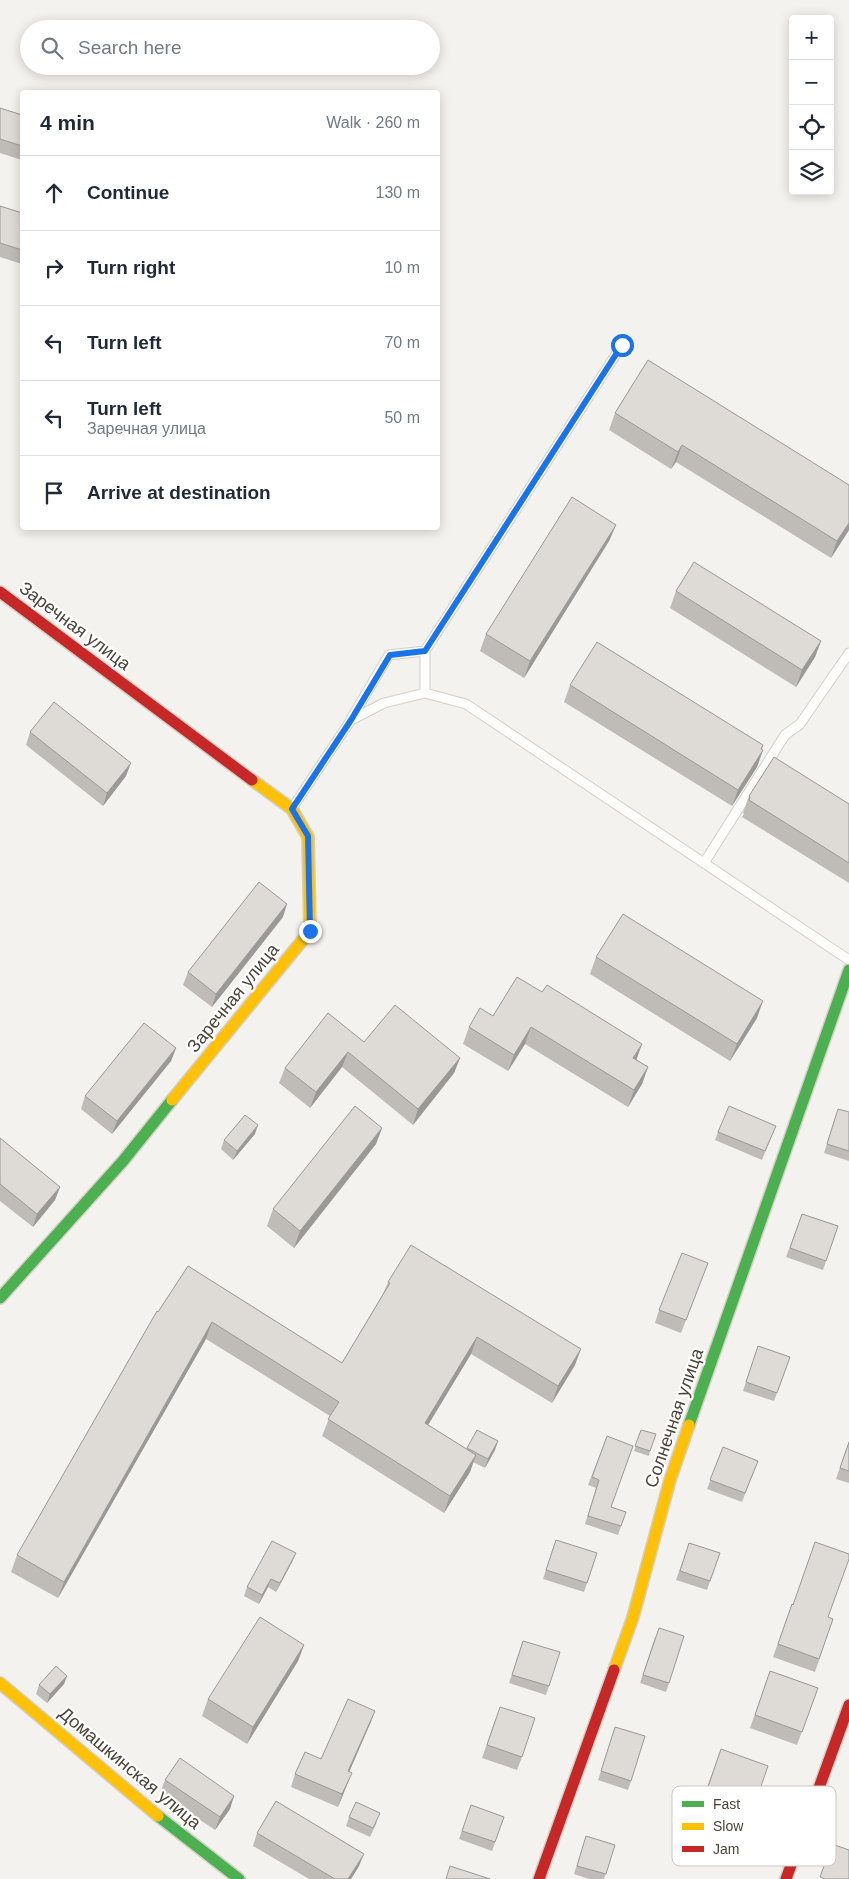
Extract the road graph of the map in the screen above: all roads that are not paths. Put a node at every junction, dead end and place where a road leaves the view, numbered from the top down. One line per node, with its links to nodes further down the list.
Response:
1 (622, 345): 3 (lane)
2 (0, 592): 7 (street, Заречная улица)
3 (425, 651): 5 (lane); 6 (lane)
4 (849, 653): 8 (lane)
5 (425, 693): 6 (lane); 8 (lane)
6 (351, 720): 7 (lane)
7 (292, 809): 11 (street, Заречная улица)
8 (704, 863): 9 (lane)
9 (849, 960)
10 (849, 970): 17 (street, Солнечная улица)
11 (0, 1298)
12 (0, 1683): 16 (street, Домашкинская улица)
13 (849, 1705): 14 (street)
14 (820, 1786)
15 (791, 1866): 18 (street)
16 (239, 1879)
17 (539, 1879)
18 (786, 1879)

